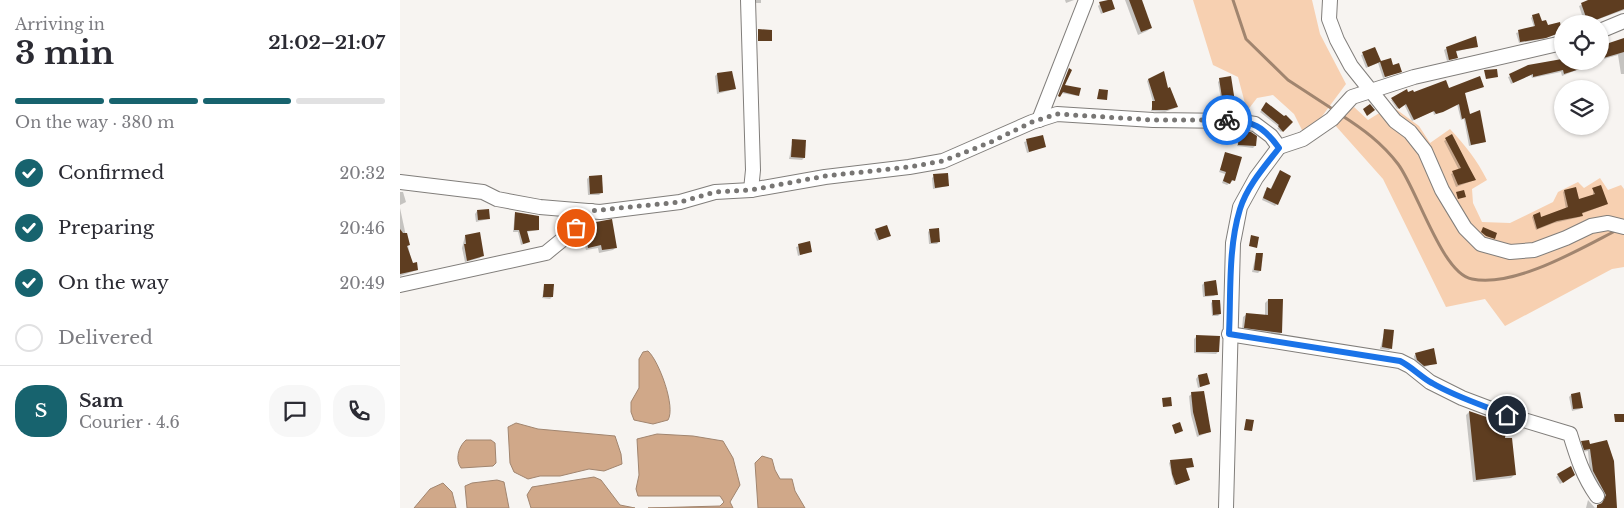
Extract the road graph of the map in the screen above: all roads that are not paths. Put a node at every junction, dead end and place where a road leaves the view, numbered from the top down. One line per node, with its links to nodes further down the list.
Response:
1 (748, 0): 11 (street)
2 (1086, 0): 8 (street)
3 (1330, 0): 7 (street)
4 (1624, 21): 5 (street)
5 (1609, 27)
6 (1554, 46): 7 (street)
7 (1370, 91): 9 (street); 13 (street)
8 (1039, 120): 9 (street); 11 (street)
9 (1279, 148): 15 (street)
10 (400, 182): 12 (street)
11 (751, 190): 12 (street)
12 (590, 211): 14 (street)
13 (1624, 227)
14 (400, 285)
15 (1229, 334): 16 (street); 17 (street)
16 (1597, 496)
17 (1226, 508)

